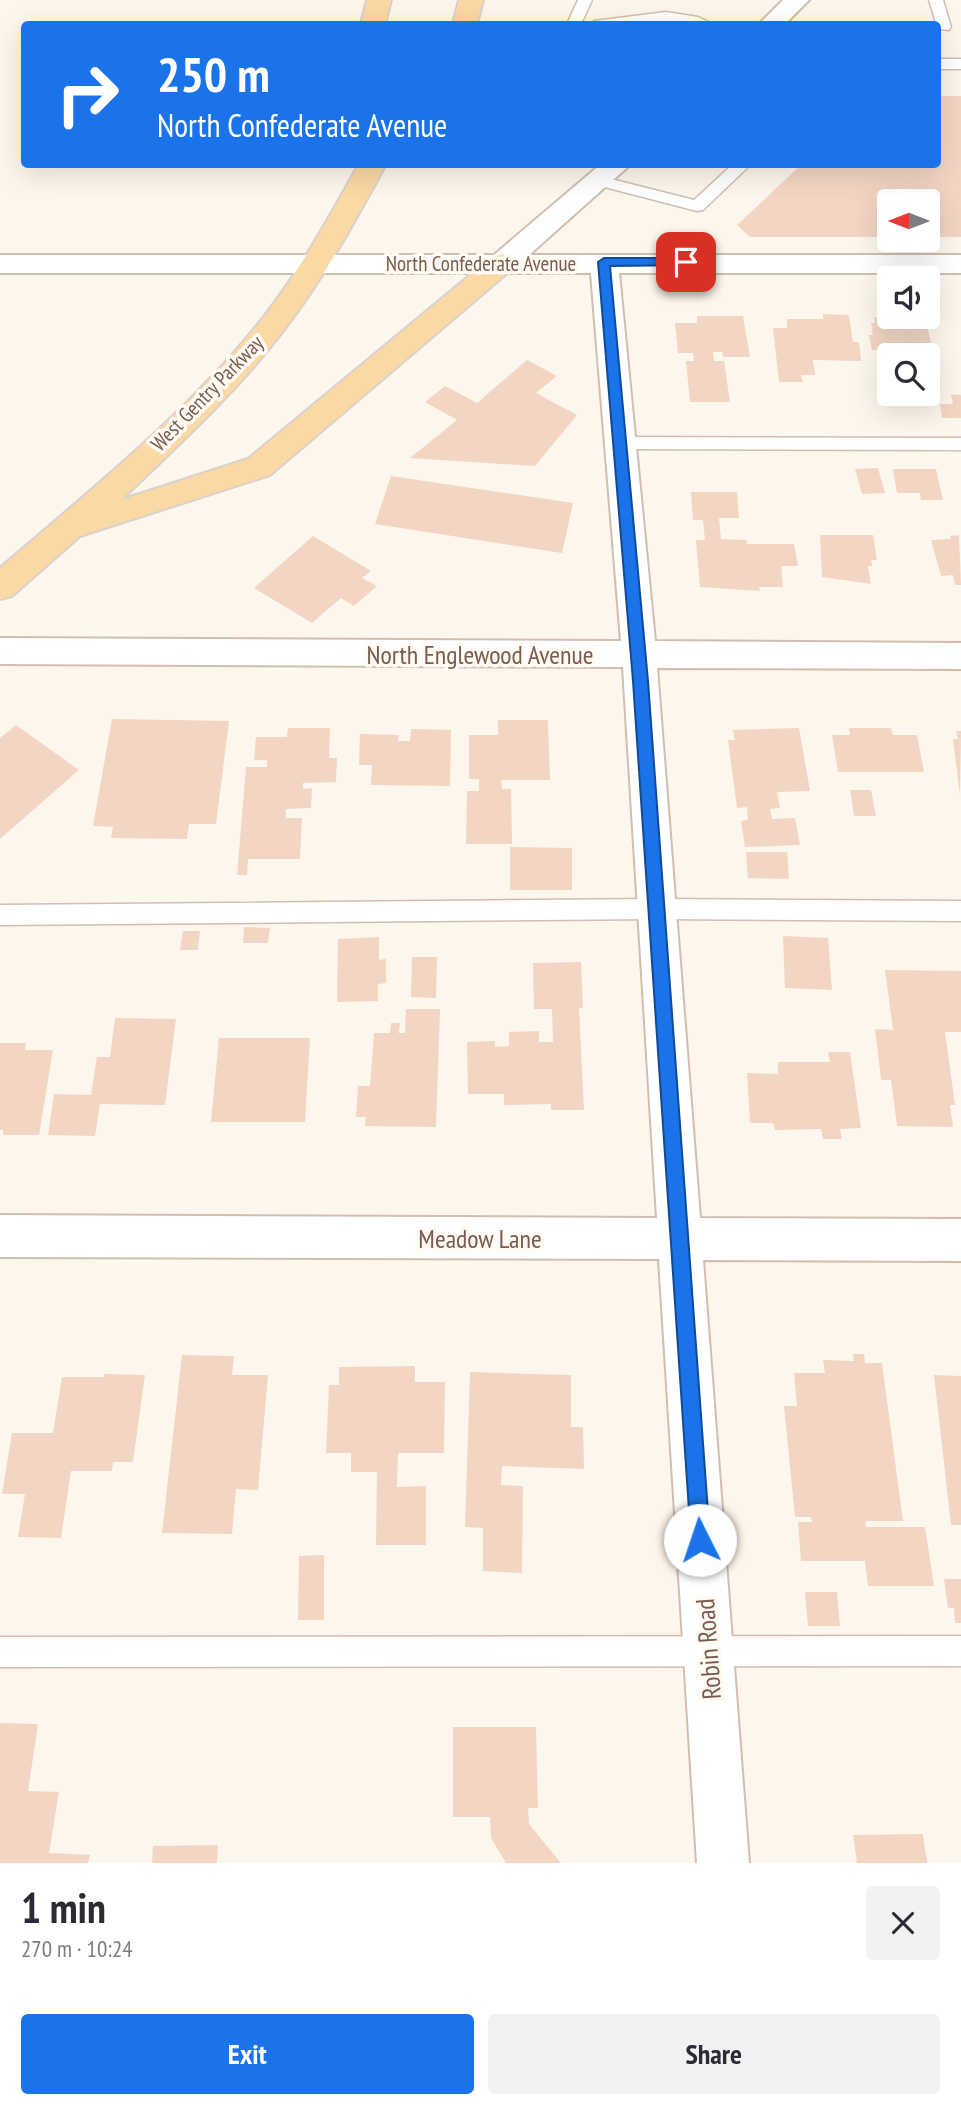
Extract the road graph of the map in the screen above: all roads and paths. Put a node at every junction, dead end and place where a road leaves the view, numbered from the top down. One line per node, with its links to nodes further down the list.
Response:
1 (379, 0): 8 (main road)
2 (471, 0): 9 (main road)
3 (585, 0): 10 (lane)
4 (682, 0): 7 (lane)
5 (797, 0): 13 (street)
6 (936, 0): 14 (lane)
7 (686, 16): 11 (lane); 12 (lane)
8 (374, 21)
9 (466, 21)
10 (575, 21)
11 (614, 21)
12 (698, 21)
13 (774, 21)
14 (940, 21)
15 (941, 27): 16 (lane)
16 (961, 27)
17 (941, 64): 18 (lane)
18 (961, 64)
19 (371, 168): 25 (main road, West Gentry Parkway)
20 (739, 168): 21 (lane)
21 (609, 173): 23 (street)
22 (604, 262): 23 (street, North Confederate Avenue); 26 (street, North Confederate Avenue); 27 (street, Robin Road)
23 (502, 263): 25 (street, North Confederate Avenue); 29 (main road)
24 (0, 264): 25 (street, North Confederate Avenue)
25 (317, 264): 29 (main road, West Gentry Parkway)
26 (961, 264)
27 (620, 443): 28 (lane); 32 (street, Robin Road)
28 (961, 444)
29 (67, 530): 30 (main road, West Gentry Parkway)
30 (0, 587)
31 (0, 651): 32 (street, North Englewood Avenue)
32 (639, 656): 33 (street, North Englewood Avenue); 34 (street, Robin Road)
33 (961, 656)
34 (657, 909): 35 (lane); 36 (lane); 38 (street, Robin Road)
35 (961, 911)
36 (0, 915)
37 (0, 1236): 38 (street, Meadow Lane)
38 (680, 1239): 39 (street, Meadow Lane); 40 (street, Robin Road)
39 (961, 1240)
40 (708, 1649): 41 (lane); 42 (lane); 43 (street, Robin Road)
41 (961, 1651)
42 (0, 1652)
43 (723, 1863)

